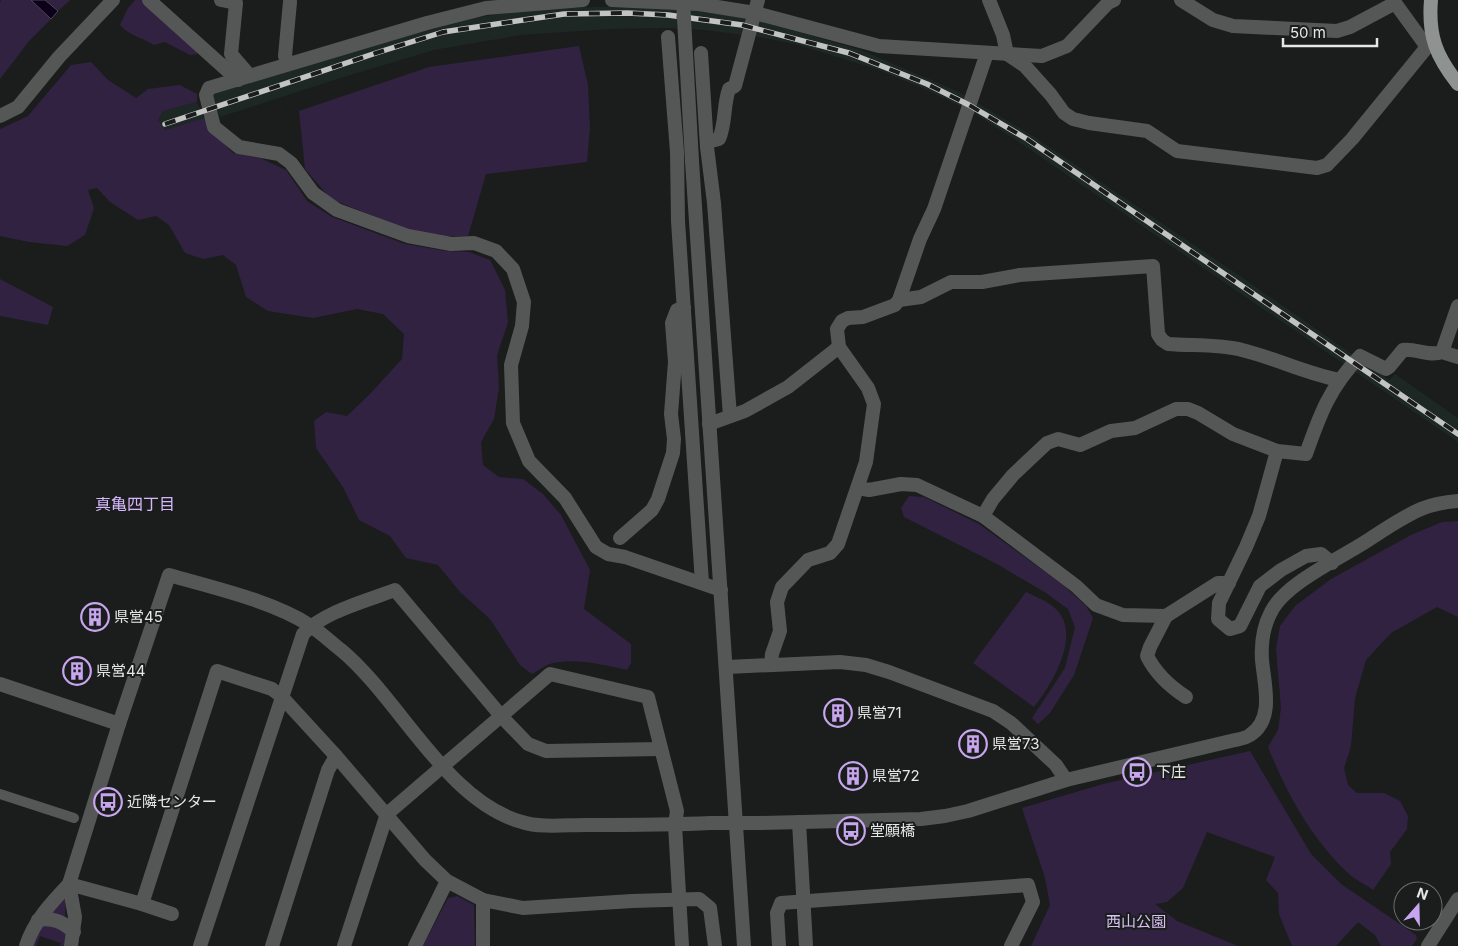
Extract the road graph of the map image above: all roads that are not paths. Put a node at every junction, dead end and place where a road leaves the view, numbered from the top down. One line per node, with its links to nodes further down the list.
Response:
1 (113, 0): 25 (street)
2 (149, 0): 23 (street)
3 (221, 0): 23 (street)
4 (583, 0): 14 (street)
5 (612, 0): 11 (street)
6 (683, 0): 35 (street, bridge)
7 (989, 0): 21 (street)
8 (1114, 0): 21 (street)
9 (1181, 0): 12 (street)
10 (1431, 0): 18 (main road)
11 (666, 1): 15 (street)
12 (1395, 1): 18 (street)
13 (290, 2): 22 (street)
14 (529, 2): 22 (street)
15 (698, 2): 16 (street)
16 (756, 6): 20 (street); 26 (street)
17 (668, 37): 29 (street)
18 (1431, 46): 21 (street); 24 (main road)
19 (701, 53): 26 (street)
20 (987, 53): 21 (street); 27 (street)
21 (1007, 54)
22 (288, 64): 23 (street)
23 (244, 78): 44 (street)
24 (1458, 84)
25 (0, 116)
26 (707, 142): 34 (street)
27 (899, 300): 30 (street); 33 (street)
28 (1458, 306): 31 (street)
29 (684, 308): 36 (street); 37 (street)
30 (839, 346): 34 (street); 39 (street)
31 (1442, 352): 32 (street); 33 (street)
32 (1458, 357)
33 (1339, 380): 38 (street)
34 (730, 416): 35 (street)
35 (709, 428): 36 (street); 46 (street)
36 (692, 437): 37 (street); 44 (street)
37 (674, 439): 42 (street)
38 (1277, 451): 41 (street); 45 (street)
39 (858, 488): 41 (street); 49 (street)
40 (1458, 501): 43 (street)
41 (983, 516): 47 (street)
42 (620, 538)
43 (1332, 563): 45 (street); 59 (street)
44 (702, 583): 46 (street)
45 (1228, 583): 47 (street)
46 (721, 590): 50 (street)
47 (1166, 616): 53 (street)
48 (310, 626): 52 (street); 54 (street); 55 (street); 58 (street)
49 (771, 665): 50 (street); 59 (street)
50 (727, 668): 84 (street)
51 (0, 684): 55 (street)
52 (282, 696): 57 (street); 71 (street); 77 (street)
53 (1186, 697)
54 (502, 717): 56 (street); 56 (street); 58 (street)
55 (119, 724): 66 (street)
56 (661, 749): 64 (street)
57 (336, 756): 61 (street); 78 (street)
58 (443, 766): 61 (street); 64 (street)
59 (1066, 780): 63 (street)
60 (0, 794): 62 (street)
61 (387, 814): 65 (street); 79 (street)
62 (74, 818)
63 (799, 822): 64 (street, bridge); 70 (street)
64 (675, 825): 67 (street)
65 (447, 881): 69 (street); 80 (street)
66 (69, 884): 71 (street); 73 (street); 74 (street)
67 (680, 899): 69 (street); 82 (street); 83 (street)
68 (1458, 899): 88 (street)
69 (483, 900): 81 (street)
70 (804, 901): 85 (street); 86 (street); 87 (street)
71 (142, 904): 72 (street)
72 (172, 914)
73 (38, 920): 74 (street); 75 (street)
74 (74, 932): 76 (street)
75 (26, 946)
76 (71, 946)
77 (200, 946)
78 (272, 946)
79 (344, 946)
80 (415, 946)
81 (483, 946)
82 (682, 946)
83 (715, 946)
84 (744, 946)
85 (779, 946)
86 (806, 946)
87 (1010, 946)
88 (1428, 946)

